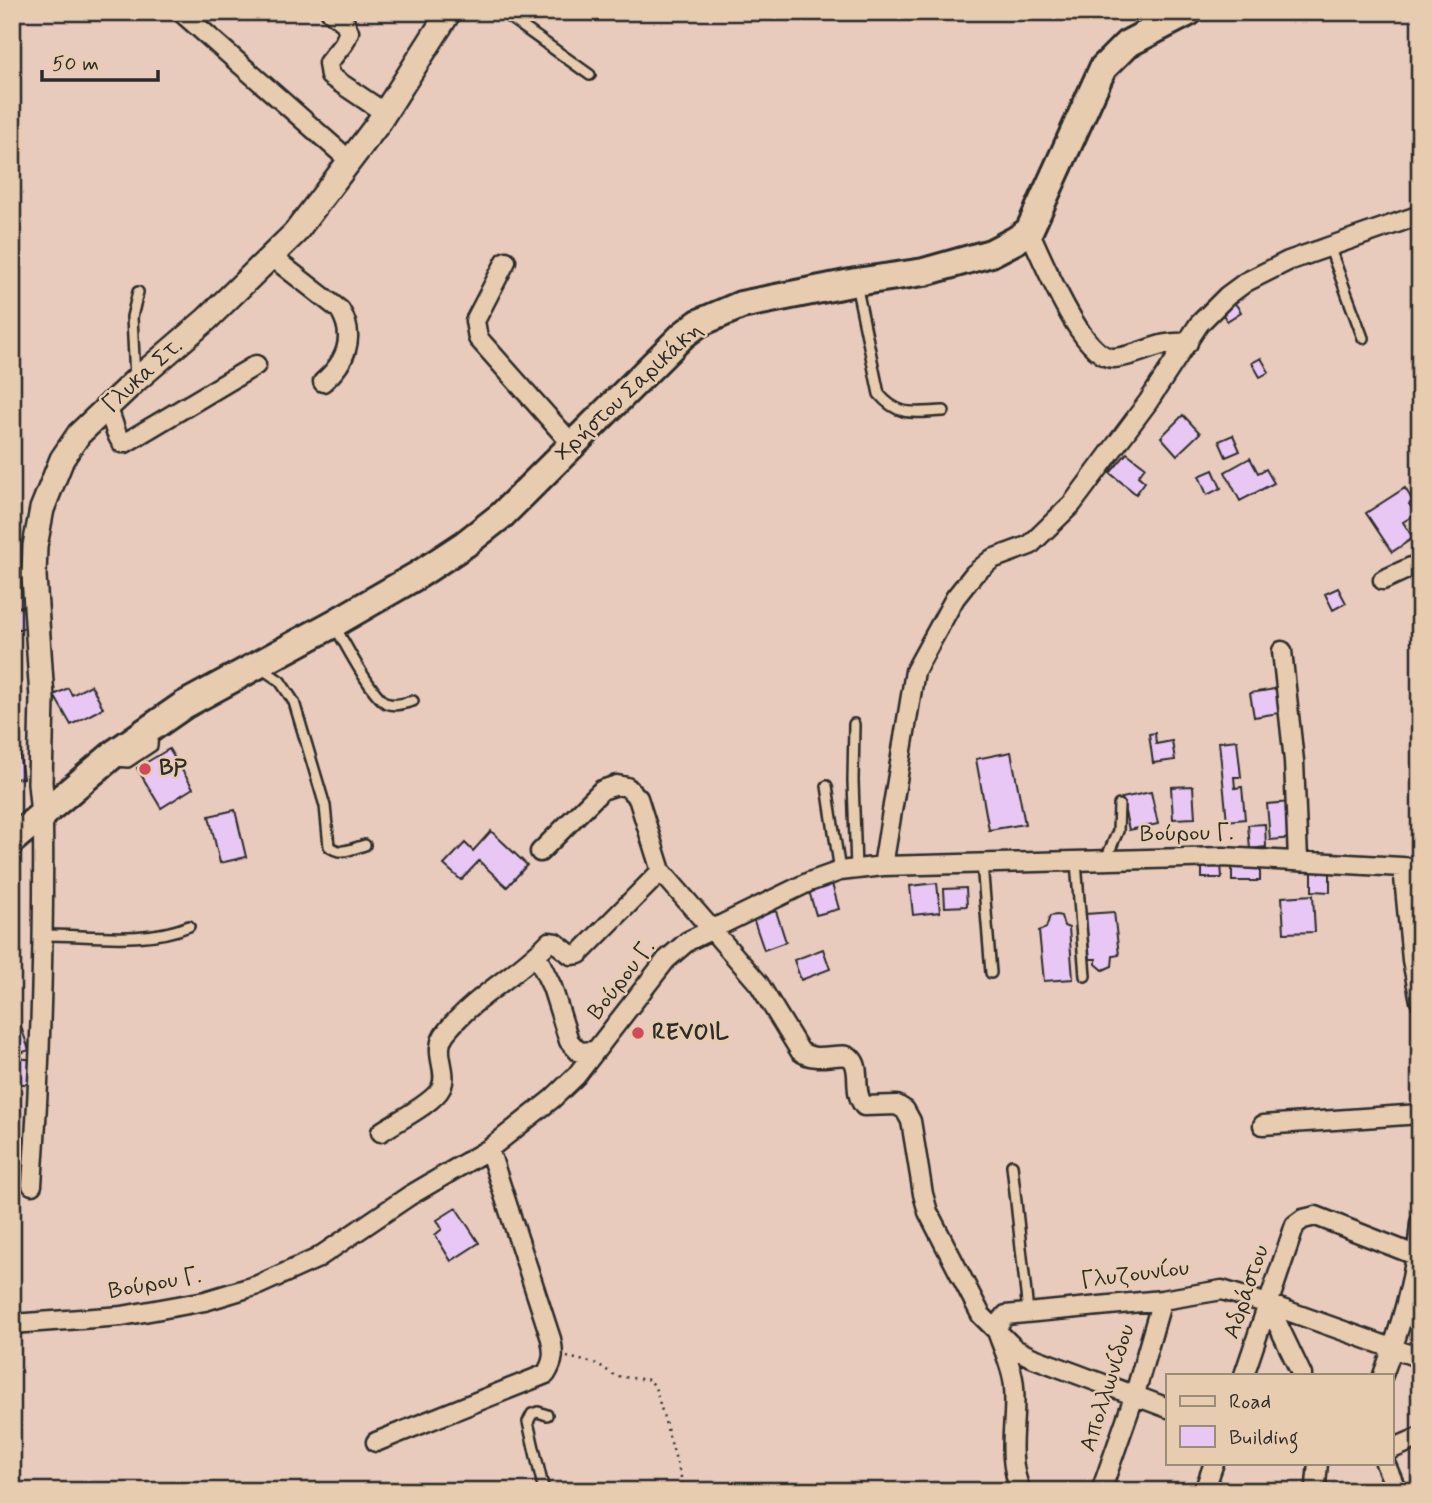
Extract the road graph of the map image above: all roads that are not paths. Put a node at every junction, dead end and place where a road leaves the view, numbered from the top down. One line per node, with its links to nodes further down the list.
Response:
1 (181, 12): 8 (street)
2 (331, 12): 7 (street)
3 (449, 12): 7 (street, Γλυκα Στ.)
4 (502, 12): 6 (lane)
5 (1189, 12): 10 (main road)
6 (590, 75)
7 (385, 113): 8 (street, Γλυκα Στ.)
8 (350, 161): 12 (street, Γλυκα Στ.)
9 (1420, 215): 11 (street)
10 (1029, 231): 14 (main road, Χρήστου Σαρικάκη); 17 (street)
11 (1329, 246): 16 (lane); 17 (street)
12 (272, 257): 19 (street, Γλυκα Στ.); 20 (street)
13 (506, 261): 23 (street)
14 (856, 282): 22 (lane); 23 (main road, Χρήστου Σαρικάκη)
15 (138, 292): 19 (lane)
16 (1363, 338)
17 (1188, 343): 41 (street)
18 (256, 365): 21 (street)
19 (135, 380): 21 (street, Γλυκα Στ.)
20 (323, 382)
21 (107, 408): 33 (street, Γλυκα Στ.)
22 (944, 411)
23 (572, 444): 26 (main road, Χρήστου Σαρικάκη)
24 (1420, 563): 25 (street)
25 (1383, 580)
26 (333, 624): 28 (main road, Χρήστου Σαρικάκη); 29 (lane)
27 (1282, 651): 37 (street)
28 (257, 665): 33 (main road, Χρήστου Σαρικάκη); 35 (lane)
29 (413, 701)
30 (854, 724): 43 (lane)
31 (827, 786): 43 (lane)
32 (1119, 804): 38 (lane)
33 (43, 815): 34 (main road, Χρήστου Σαρικάκη); 47 (street)
34 (12, 840)
35 (365, 845)
36 (540, 852): 44 (street)
37 (1298, 860): 38 (street, Βούρου Γ.); 42 (street, Βούρου Γ.)
38 (1105, 861): 39 (street, Βούρου Γ.)
39 (1076, 862): 40 (street, Βούρου Γ.); 50 (lane)
40 (982, 863): 41 (street, Βούρου Γ.); 49 (lane)
41 (883, 866): 43 (street, Βούρου Γ.)
42 (1411, 867): 51 (street)
43 (848, 870): 46 (street, Βούρου Γ.)
44 (661, 871): 46 (street); 48 (street)
45 (189, 926): 47 (lane)
46 (712, 929): 52 (street, Βούρου Γ.); 64 (street)
47 (44, 935): 58 (street)
48 (537, 956): 52 (street); 55 (street)
49 (991, 973)
50 (1084, 976)
51 (1420, 1001)
52 (596, 1051): 56 (street, Βούρου Γ.)
53 (1420, 1114): 54 (street)
54 (1263, 1125)
55 (381, 1132)
56 (489, 1149): 65 (street, Βούρου Γ.); 75 (street)
57 (1012, 1165): 63 (lane)
58 (32, 1185)
59 (1420, 1223): 60 (street)
60 (1418, 1257): 62 (street, Αδράστου); 66 (street)
61 (1162, 1300): 62 (street, Γλυζουνίου); 63 (street, Γλυζουνίου); 71 (street, Απολλωνίδου)
62 (1268, 1304): 66 (street, Γλυζουνίου); 68 (street, Αδράστου); 69 (street)
63 (1028, 1312): 64 (street, Γλυζουνίου)
64 (1001, 1322): 71 (street); 82 (street)
65 (12, 1324)
66 (1393, 1348): 67 (street, Γλυζουνίου); 70 (street)
67 (1420, 1358)
68 (1244, 1374)
69 (1302, 1374)
70 (1383, 1374)
71 (1134, 1397): 72 (street); 83 (street, Απολλωνίδου)
72 (1166, 1407)
73 (547, 1415): 81 (lane)
74 (1420, 1437): 76 (street)
75 (376, 1442)
76 (1394, 1448)
77 (1214, 1464): 84 (street)
78 (1318, 1464): 80 (street)
79 (1385, 1464): 85 (street)
80 (1313, 1489)
81 (544, 1491)
82 (1021, 1491)
83 (1101, 1491)
84 (1204, 1491)
85 (1397, 1491)

